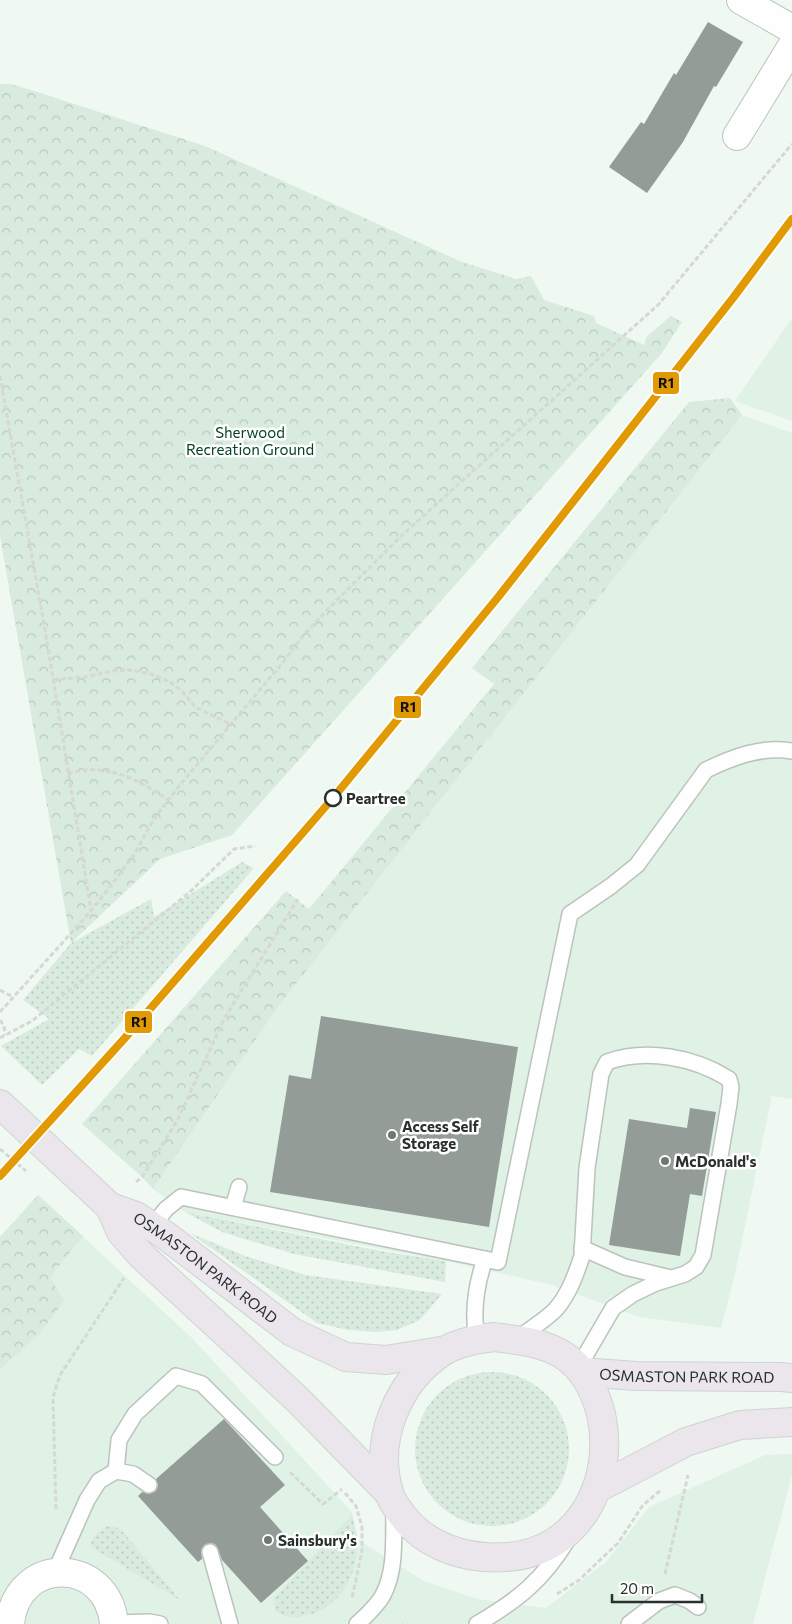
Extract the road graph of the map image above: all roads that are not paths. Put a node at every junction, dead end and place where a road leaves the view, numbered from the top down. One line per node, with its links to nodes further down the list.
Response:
1 (741, 0): 2 (street)
2 (792, 29)
3 (792, 46): 4 (street)
4 (737, 136)
5 (792, 751): 12 (lane)
6 (0, 1104): 8 (highway, OSMASTON PARK ROAD)
7 (239, 1187): 9 (lane)
8 (110, 1207): 10 (highway, OSMASTON PARK ROAD); 24 (highway)
9 (233, 1207): 10 (lane); 12 (lane)
10 (152, 1227): 16 (highway, OSMASTON PARK ROAD)
11 (582, 1248): 13 (lane); 13 (lane); 15 (lane)
12 (485, 1259): 14 (lane)
13 (672, 1278): 17 (lane)
14 (477, 1339): 15 (highway, OSMASTON PARK ROAD); 16 (highway, OSMASTON PARK ROAD)
15 (516, 1340): 17 (highway, OSMASTON PARK ROAD)
16 (444, 1351): 24 (highway, OSMASTON PARK ROAD)
17 (580, 1370): 18 (highway, OSMASTON PARK ROAD); 23 (highway, OSMASTON PARK ROAD)
18 (792, 1378)
19 (792, 1422): 23 (highway)
20 (275, 1457): 21 (lane)
21 (116, 1472): 22 (lane); 27 (lane)
22 (149, 1484)
23 (596, 1489): 25 (highway, OSMASTON PARK ROAD)
24 (391, 1498): 25 (highway, OSMASTON PARK ROAD); 33 (lane)
25 (581, 1518): 34 (lane)
26 (210, 1552): 32 (lane)
27 (55, 1572): 29 (street); 30 (street)
28 (698, 1607): 35 (lane)
29 (10, 1624)
30 (114, 1624): 31 (lane)
31 (160, 1624)
32 (230, 1624)
33 (357, 1624)
34 (477, 1624)
35 (629, 1624)

